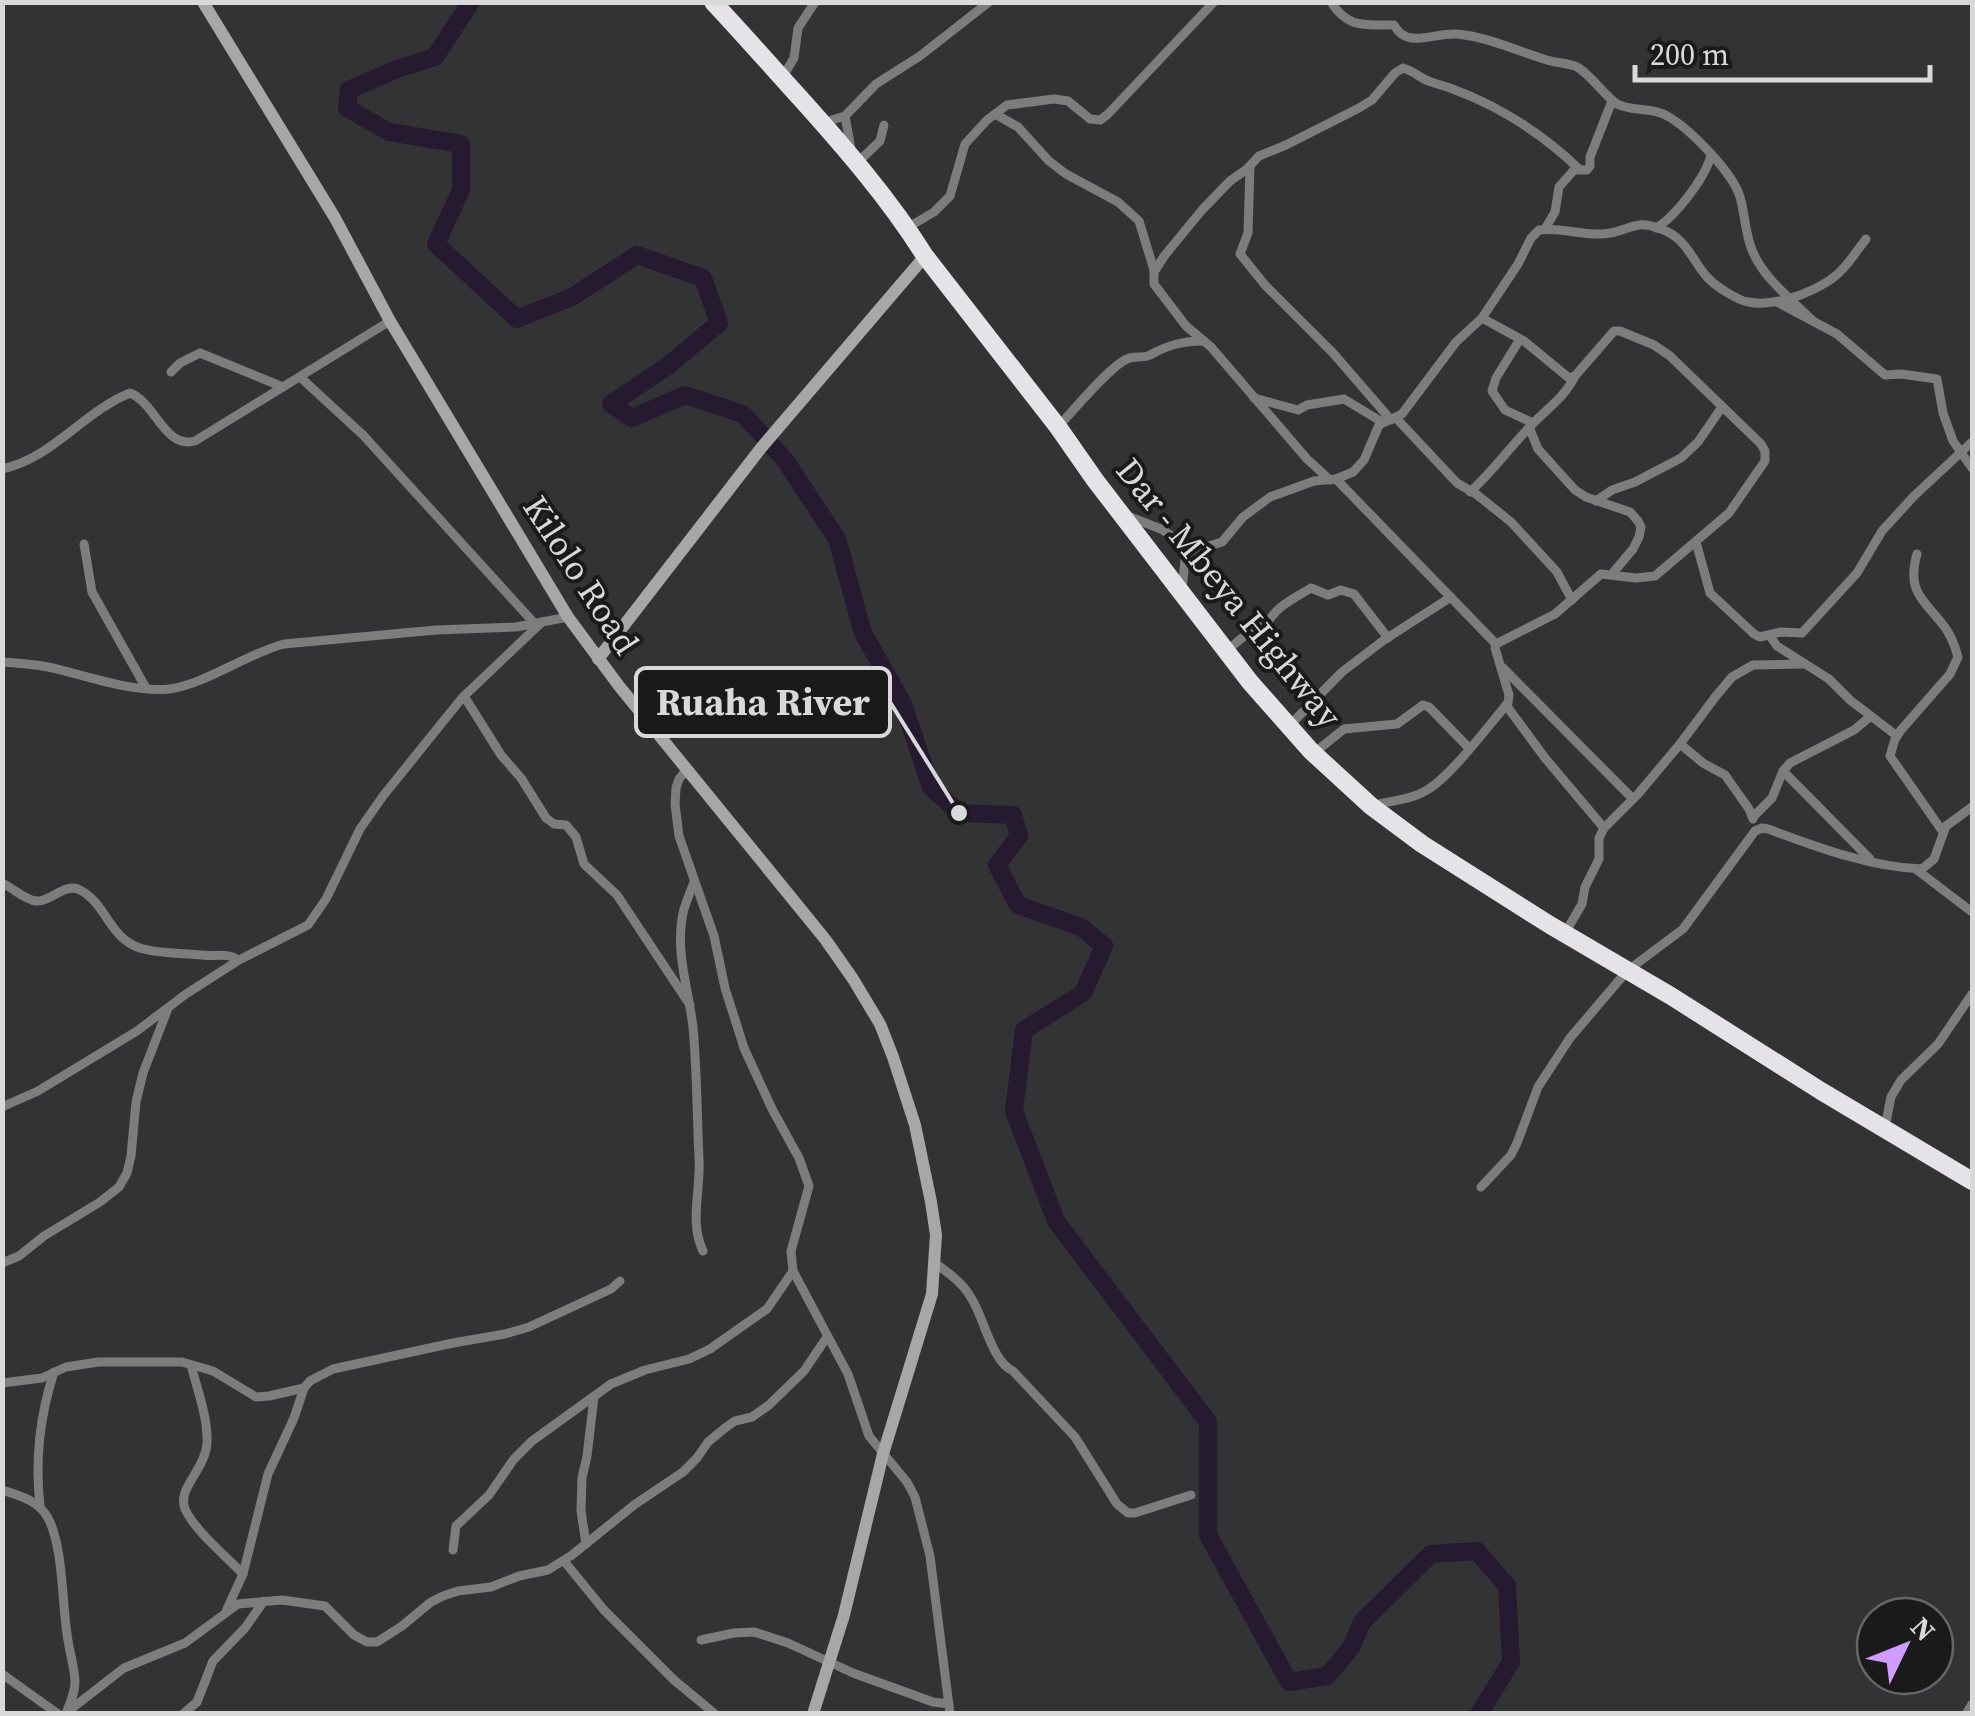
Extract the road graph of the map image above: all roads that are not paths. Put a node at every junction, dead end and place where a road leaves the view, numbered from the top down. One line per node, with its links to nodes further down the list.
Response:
1 (203, 2): 27 (main road, Kilolo Road)
2 (713, 2): 7 (highway, Dar - Mbeya Highway)
3 (815, 2): 7 (street)
4 (989, 2): 10 (street)
5 (1214, 2): 9 (street)
6 (1332, 2): 8 (street)
7 (782, 78): 11 (highway, Dar - Mbeya Highway)
8 (1612, 101): 13 (street); 16 (street)
9 (995, 114): 17 (street); 22 (street)
10 (845, 116): 11 (street); 14 (street)
11 (822, 124): 14 (highway, Dar - Mbeya Highway)
12 (884, 124): 14 (street)
13 (1711, 156): 18 (street); 23 (street)
14 (854, 160): 17 (highway, Dar - Mbeya Highway)
15 (1250, 166): 16 (street); 22 (street); 36 (street)
16 (1580, 169): 19 (street)
17 (907, 228): 21 (highway, Dar - Mbeya Highway)
18 (1656, 228): 19 (street); 24 (street)
19 (1545, 229): 25 (street)
20 (1866, 239): 23 (street)
21 (925, 256): 38 (highway, Dar - Mbeya Highway); 61 (main road)
22 (1154, 272): 29 (street)
23 (1789, 298): 24 (street); 26 (street)
24 (1776, 301): 26 (street)
25 (1482, 318): 28 (street); 36 (street)
26 (1812, 320): 40 (street)
27 (390, 321): 31 (street); 55 (main road, Kilolo Road)
28 (1520, 339): 32 (street); 37 (street)
29 (1204, 342): 34 (street); 38 (street)
30 (171, 372): 33 (street)
31 (300, 376): 33 (street); 56 (street)
32 (1575, 376): 35 (street); 37 (street)
33 (283, 387): 42 (street)
34 (1254, 398): 36 (street); 43 (street)
35 (1722, 408): 45 (street); 47 (street)
36 (1390, 420): 43 (street); 44 (street)
37 (1531, 425): 44 (street); 45 (street)
38 (1058, 427): 46 (highway, Dar - Mbeya Highway)
39 (1972, 442): 40 (street)
40 (1960, 452): 41 (street); 57 (street)
41 (1972, 468)
42 (2, 469)
43 (1333, 480): 49 (street); 53 (street)
44 (1470, 492): 54 (street)
45 (1596, 501): 51 (street)
46 (1121, 513): 49 (street); 52 (highway, Dar - Mbeya Highway)
47 (1696, 542): 51 (street); 57 (street)
48 (84, 544): 65 (street)
49 (1194, 550): 52 (street)
50 (1917, 554): 70 (street)
51 (1612, 574): 54 (street)
52 (1182, 592): 60 (highway, Dar - Mbeya Highway)
53 (1451, 598): 58 (street); 59 (street)
54 (1572, 600): 59 (street)
55 (568, 617): 56 (street); 61 (main road, Kilolo Road)
56 (538, 623): 65 (street); 66 (street)
57 (1770, 636): 63 (street)
58 (1388, 638): 60 (street); 69 (street)
59 (1496, 644): 64 (street)
60 (1226, 651): 69 (highway, Dar - Mbeya Highway)
61 (598, 659): 74 (main road, Kilolo Road)
62 (2, 662): 65 (street)
63 (1803, 664): 68 (street); 71 (street)
64 (1500, 666): 67 (street); 76 (street)
65 (146, 688)
66 (464, 696): 89 (street); 92 (street)
67 (1506, 705): 72 (street); 80 (street)
68 (1870, 716): 70 (street); 75 (street)
69 (1288, 726): 73 (highway, Dar - Mbeya Highway)
70 (1897, 736): 82 (street)
71 (1680, 744): 76 (street); 79 (street)
72 (1469, 748): 73 (street); 77 (street)
73 (1314, 754): 77 (highway, Dar - Mbeya Highway)
74 (688, 769): 85 (street); 100 (main road, Kilolo Road)
75 (1783, 771): 79 (street); 83 (street)
76 (1633, 799): 80 (street)
77 (1371, 806): 88 (highway, Dar - Mbeya Highway)
78 (1972, 807): 82 (street)
79 (1753, 817): 81 (street)
80 (1604, 828): 88 (street)
81 (1755, 831): 83 (street); 90 (street)
82 (1942, 832): 84 (street)
83 (1872, 861): 84 (street)
84 (1916, 870): 87 (street)
85 (694, 882): 92 (street); 101 (street)
86 (2, 883): 89 (street)
87 (1972, 912)
88 (1564, 933): 90 (highway, Dar - Mbeya Highway)
89 (239, 960): 93 (street)
90 (1626, 971): 95 (highway, Dar - Mbeya Highway); 97 (street)
91 (1972, 994): 95 (street)
92 (690, 1004): 98 (street)
93 (168, 1008): 94 (street); 99 (street)
94 (2, 1107)
95 (1885, 1127): 96 (highway, Dar - Mbeya Highway)
96 (1972, 1181)
97 (1481, 1188)
98 (703, 1251)
99 (2, 1263)
100 (935, 1263): 109 (main road, Kilolo Road); 111 (street)
101 (793, 1272): 103 (street); 108 (street)
102 (620, 1280): 107 (street)
103 (827, 1336): 109 (street); 113 (street)
104 (191, 1365): 105 (street); 107 (street); 116 (street)
105 (54, 1372): 106 (street); 112 (street)
106 (2, 1383)
107 (304, 1388): 116 (street)
108 (594, 1397): 113 (street); 114 (street)
109 (883, 1454): 120 (main road, Kilolo Road); 123 (street)
110 (2, 1490): 112 (street)
111 (1191, 1495)
112 (40, 1506): 124 (street)
113 (586, 1544): 115 (street)
114 (453, 1550)
115 (564, 1561): 117 (street); 126 (street)
116 (243, 1574): 118 (street)
117 (264, 1601): 118 (street); 125 (street)
118 (226, 1611): 124 (street)
119 (701, 1640): 120 (street)
120 (828, 1662): 123 (street); 127 (main road, Kilolo Road)
121 (2, 1674): 124 (street)
122 (1972, 1704): 128 (street)
123 (949, 1709)
124 (64, 1713)
125 (183, 1714)
126 (715, 1714)
127 (813, 1714)
128 (1966, 1714)

